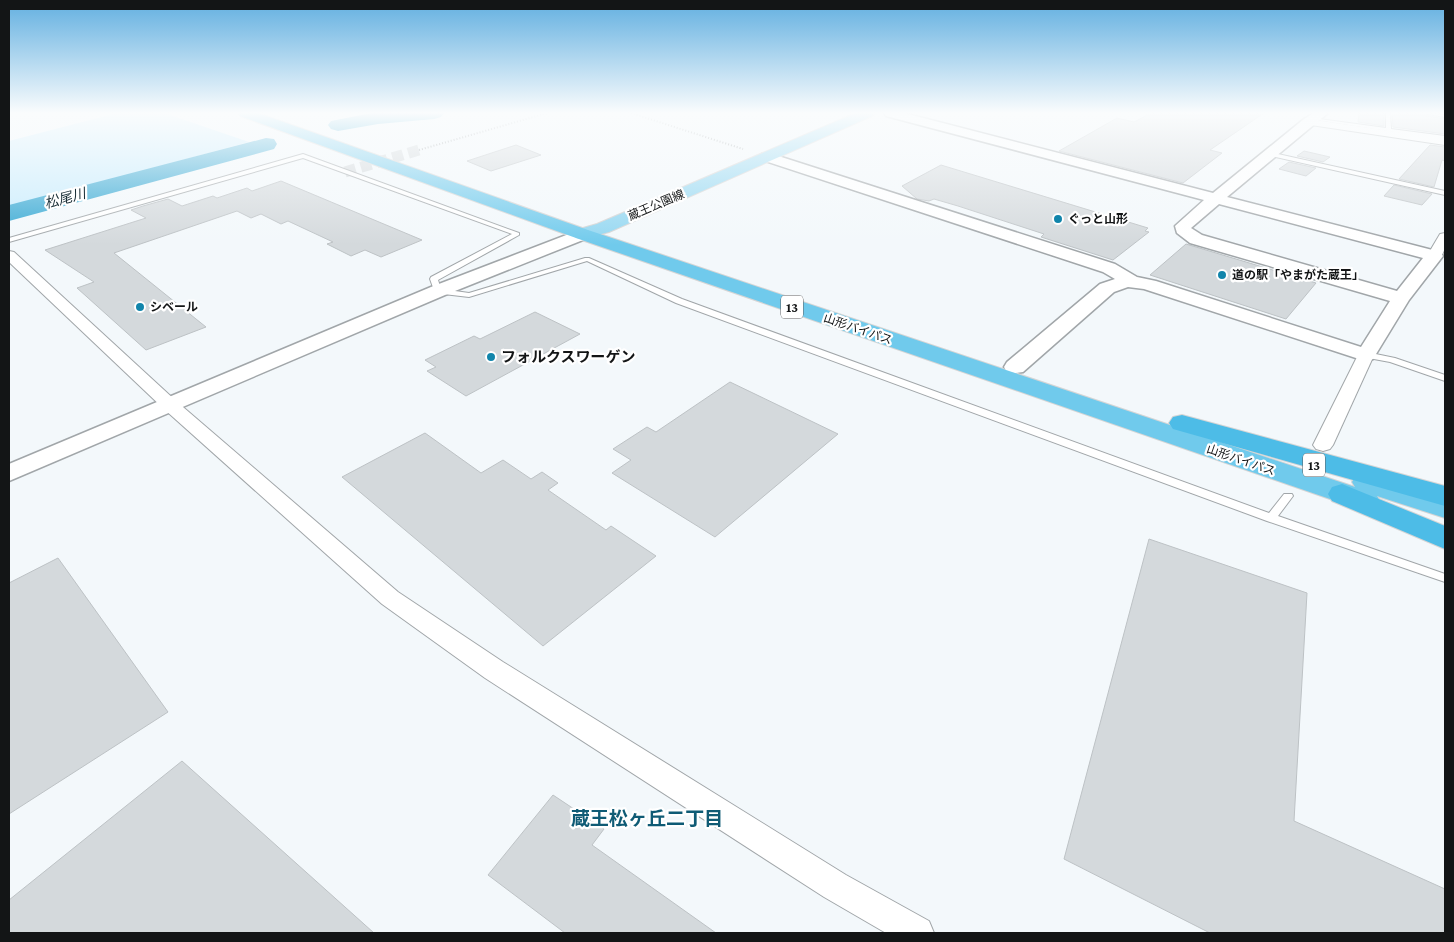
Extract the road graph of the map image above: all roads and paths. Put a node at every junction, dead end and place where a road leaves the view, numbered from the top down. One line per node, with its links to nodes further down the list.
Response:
1 (300, 157): 14 (lane)
2 (306, 157): 18 (lane)
3 (367, 157): 12 (highway, 山形バイパス / 13)
4 (395, 157): 11 (highway, 山形バイパス / 13)
5 (767, 157): 11 (main road, 蔵王公園線); 17 (street)
6 (1058, 157): 10 (street)
7 (1265, 157): 10 (street)
8 (1282, 157): 9 (lane)
9 (1445, 194)
10 (1214, 198): 16 (street); 19 (street)
11 (603, 228): 12 (main road, 蔵王公園線); 21 (highway, 山形バイパス / 13)
12 (582, 234): 18 (street); 27 (highway, 山形バイパス / 13)
13 (1445, 237): 16 (street)
14 (9, 240)
15 (9, 255): 23 (street)
16 (1440, 257): 19 (street)
17 (1130, 280): 20 (street); 21 (street)
18 (438, 291): 23 (street); 31 (lane)
19 (1401, 298): 20 (street)
20 (1366, 355): 22 (lane); 25 (street)
21 (1014, 367): 24 (highway, 山形バイパス / 13)
22 (1445, 378)
23 (170, 405): 26 (street); 35 (street)
24 (1182, 423): 29 (highway); 30 (highway, 山形バイパス / 13)
25 (1323, 445)
26 (9, 474)
27 (1342, 494): 32 (highway, 山形バイパス / 13); 33 (highway)
28 (1288, 496): 31 (lane)
29 (1445, 496)
30 (1445, 508)
31 (1272, 518): 34 (lane)
32 (1445, 528)
33 (1445, 538)
34 (1445, 578)
35 (917, 933)

